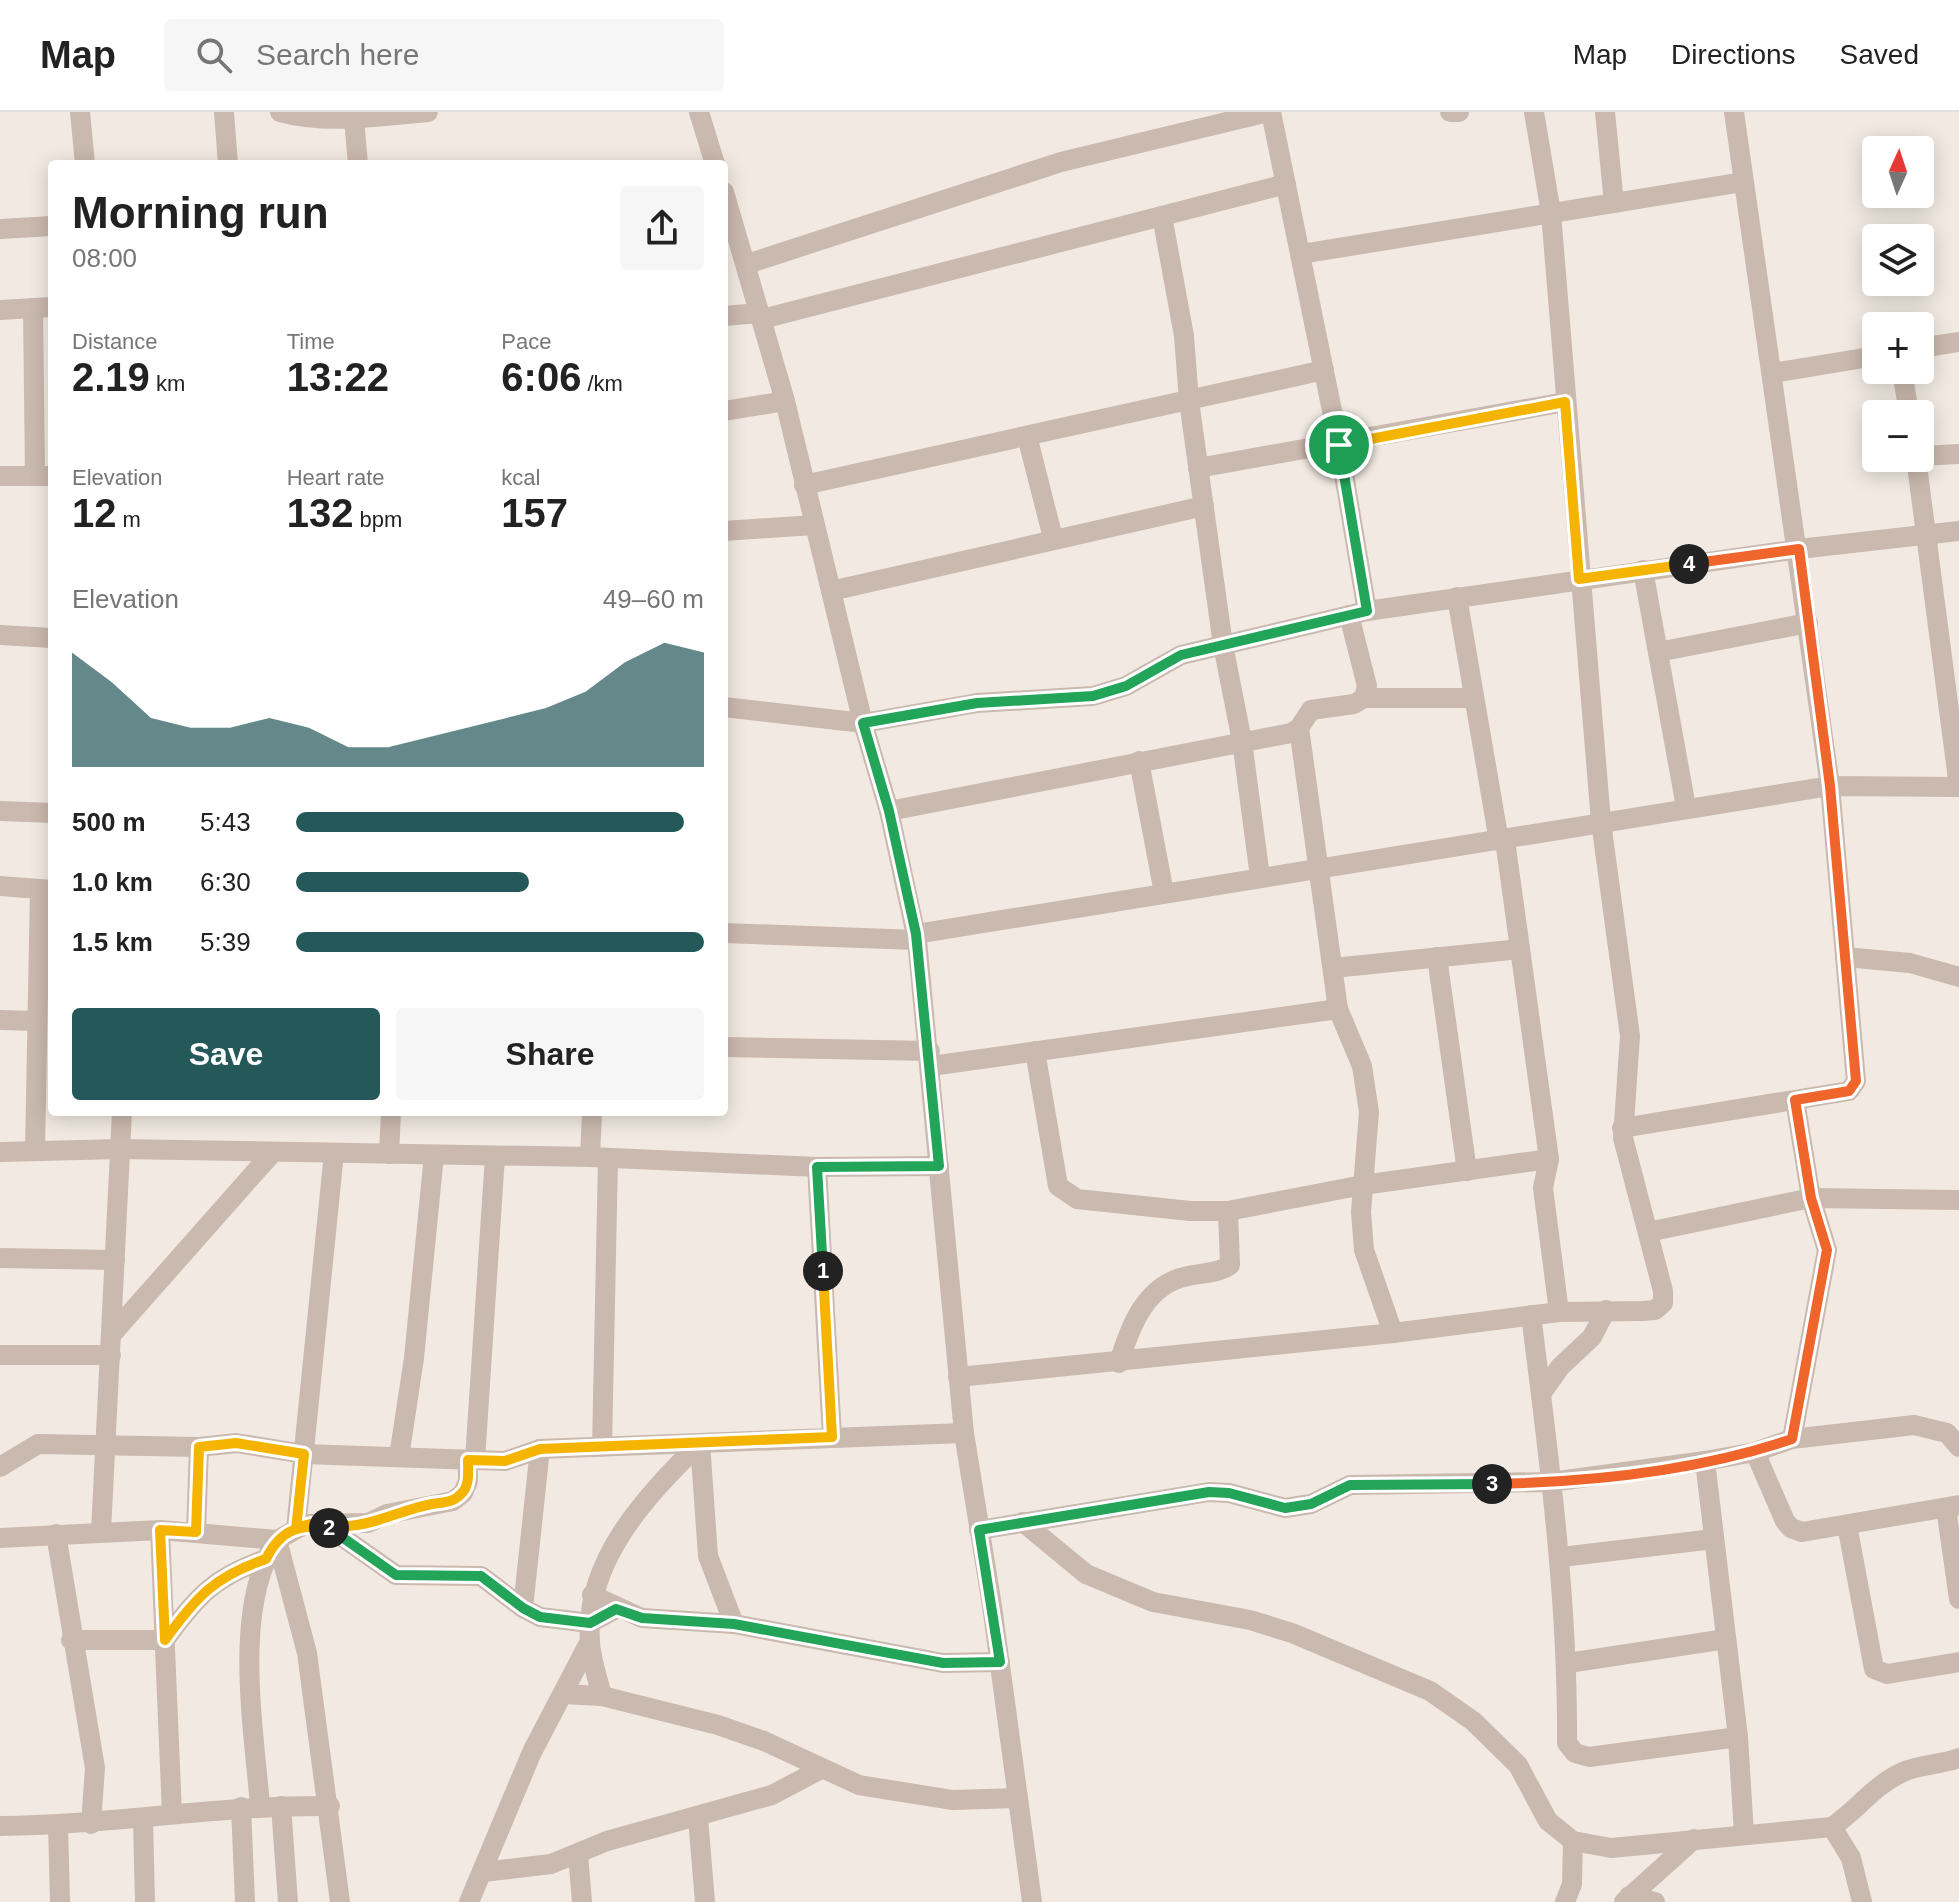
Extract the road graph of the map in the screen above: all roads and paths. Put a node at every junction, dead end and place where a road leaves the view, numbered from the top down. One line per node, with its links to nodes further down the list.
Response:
1 (80, 112): 13 (street)
2 (224, 112): 14 (street)
3 (280, 112): 12 (street)
4 (428, 112): 12 (street)
5 (699, 112): 16 (street)
6 (1270, 112): 18 (street); 26 (street)
7 (1450, 112): 8 (street)
8 (1459, 112)
9 (1534, 112): 21 (street)
10 (1605, 112): 19 (street)
11 (1734, 112): 17 (street)
12 (354, 119): 15 (street)
13 (85, 160)
14 (228, 160)
15 (358, 160)
16 (714, 160)
17 (1743, 182): 19 (street); 35 (street)
18 (1286, 184): 22 (street); 25 (street)
19 (1614, 203): 21 (street)
20 (728, 205): 26 (street)
21 (1551, 213): 25 (street); 38 (street)
22 (1162, 216): 30 (street); 37 (street)
23 (48, 226): 24 (street)
24 (0, 229)
25 (1301, 254): 34 (street)
26 (747, 264): 30 (street)
27 (43, 307): 28 (street); 47 (street)
28 (0, 310)
29 (728, 316): 30 (street)
30 (761, 316): 36 (street)
31 (1959, 342): 32 (street)
32 (1934, 346)
33 (1862, 358): 35 (street)
34 (1324, 370): 37 (street); 41 (street)
35 (1773, 373): 55 (street)
36 (785, 401): 39 (street); 48 (street)
37 (1189, 401): 40 (street); 44 (street)
38 (1565, 402): 41 (street); 57 (street)
39 (728, 410)
40 (1027, 436): 48 (street); 54 (street)
41 (1339, 445): 44 (street); 60 (street)
42 (1959, 454): 43 (street)
43 (1934, 456)
44 (1198, 468): 49 (street)
45 (1920, 472): 53 (street)
46 (0, 476): 47 (street)
47 (44, 476)
48 (804, 485): 50 (street)
49 (1204, 506): 54 (street); 64 (street)
50 (814, 525): 51 (street); 58 (street)
51 (728, 531)
52 (1959, 531): 53 (street)
53 (1928, 534): 55 (street); 76 (street)
54 (1053, 538): 58 (street)
55 (1799, 549): 56 (street); 61 (street)
56 (1643, 570): 57 (street); 65 (street)
57 (1579, 579): 59 (street); 81 (street)
58 (831, 591): 71 (street)
59 (1457, 597): 60 (street); 68 (street)
60 (1358, 613): 64 (street); 67 (street)
61 (1808, 623): 65 (street); 75 (street)
62 (0, 635): 63 (street)
63 (48, 638)
64 (1223, 645): 71 (street); 73 (street)
65 (1658, 652): 77 (street)
66 (728, 693): 70 (street)
67 (1364, 698): 68 (street); 72 (street)
68 (1474, 698): 82 (street)
69 (728, 707): 70 (street)
70 (760, 710): 71 (street)
71 (863, 723): 79 (street)
72 (1299, 728): 73 (street); 83 (street)
73 (1242, 741): 74 (street); 84 (street)
74 (1139, 761): 79 (street); 87 (street)
75 (1830, 786): 76 (street); 77 (street); 92 (street)
76 (1959, 787)
77 (1686, 807): 81 (street)
78 (0, 811): 80 (street)
79 (889, 811): 89 (street)
80 (48, 813)
81 (1601, 822): 82 (street); 106 (street)
82 (1502, 840): 83 (street); 90 (street)
83 (1321, 867): 84 (street); 93 (street)
84 (1260, 877): 87 (street)
85 (0, 886): 86 (street)
86 (46, 889): 95 (street)
87 (1164, 893): 89 (street)
88 (728, 933): 89 (street)
89 (917, 937): 101 (street)
90 (1520, 949): 91 (street); 116 (street)
91 (1437, 957): 93 (street); 119 (street)
92 (1845, 957): 94 (street); 102 (street)
93 (1333, 968): 96 (street)
94 (1959, 977)
95 (45, 998): 98 (street)
96 (1338, 1009): 100 (street); 120 (street)
97 (0, 1020): 98 (street)
98 (37, 1021): 108 (street)
99 (728, 1047): 101 (street)
100 (1035, 1051): 101 (street); 123 (street)
101 (931, 1059): 117 (street)
102 (1795, 1100): 106 (street); 121 (street)
103 (122, 1116): 107 (street)
104 (391, 1116): 112 (street)
105 (593, 1116): 115 (street)
106 (1622, 1128): 124 (street)
107 (120, 1149): 108 (street); 110 (street); 126 (street)
108 (35, 1150): 109 (street)
109 (0, 1152)
110 (273, 1152): 111 (street); 131 (street)
111 (334, 1153): 112 (street); 149 (street)
112 (389, 1154): 113 (street)
113 (434, 1155): 114 (street); 150 (street)
114 (495, 1156): 115 (street); 151 (street)
115 (599, 1157): 118 (street); 145 (street)
116 (1549, 1159): 119 (street); 128 (street)
117 (939, 1166): 118 (street); 135 (street)
118 (817, 1167): 140 (street)
119 (1467, 1171): 120 (street)
120 (1363, 1185): 123 (street); 130 (street)
121 (1811, 1198): 122 (street); 124 (street); 141 (street)
122 (1959, 1200)
123 (1228, 1211): 134 (street)
124 (1648, 1232): 127 (street)
125 (0, 1258): 126 (street)
126 (115, 1260): 131 (street)
127 (1606, 1310): 128 (street); 136 (street)
128 (1559, 1312): 129 (street)
129 (1531, 1315): 130 (street); 136 (street)
130 (1393, 1333): 134 (street)
131 (112, 1334): 133 (street)
132 (0, 1355): 133 (street)
133 (111, 1355): 142 (street)
134 (1119, 1363): 135 (street)
135 (958, 1377): 139 (street)
136 (1541, 1394): 154 (street)
137 (1959, 1420): 138 (street)
138 (1932, 1428): 141 (street); 146 (street)
139 (964, 1433): 140 (street); 161 (street)
140 (832, 1437): 143 (street)
141 (1792, 1439): 148 (street)
142 (106, 1443): 144 (street); 153 (street); 162 (street)
143 (700, 1443): 145 (street); 170 (street); 174 (street)
144 (199, 1447): 149 (street); 163 (street)
145 (602, 1447): 147 (street)
146 (1959, 1447)
147 (540, 1449): 151 (street); 173 (street)
148 (1755, 1452): 152 (street); 158 (street)
149 (304, 1454): 150 (street); 159 (street)
150 (399, 1457): 151 (street)
151 (472, 1460): 157 (street)
152 (1705, 1461): 154 (street); 166 (street)
153 (0, 1467)
154 (1551, 1482): 156 (street); 168 (street)
155 (1952, 1506): 158 (street); 171 (street)
156 (1023, 1522): 161 (street); 200 (street)
157 (324, 1524): 159 (street); 173 (street)
158 (1847, 1525): 180 (street)
159 (296, 1529): 167 (street)
160 (160, 1530): 162 (street); 163 (street); 178 (street)
161 (979, 1530): 179 (street)
162 (101, 1532): 164 (street)
163 (196, 1532): 167 (street)
164 (56, 1534): 165 (street); 177 (street)
165 (0, 1538)
166 (1714, 1539): 168 (street); 176 (street)
167 (277, 1540): 169 (street); 189 (street)
168 (1561, 1557): 181 (street)
169 (266, 1559): 178 (street); 190 (street)
170 (592, 1595): 172 (street); 173 (street); 175 (street)
171 (1959, 1599)
172 (616, 1609): 174 (street); 175 (street)
173 (531, 1612): 175 (street)
174 (734, 1624): 179 (street)
175 (590, 1633): 182 (street); 183 (street)
176 (1726, 1639): 181 (street); 184 (street)
177 (71, 1640): 178 (street); 194 (street)
178 (165, 1640): 191 (street)
179 (1000, 1662): 187 (street)
180 (1959, 1662)
181 (1568, 1663): 184 (street)
182 (563, 1694): 183 (street); 202 (street)
183 (602, 1696): 186 (street)
184 (1738, 1737): 198 (street)
185 (1959, 1758): 197 (street)
186 (821, 1769): 187 (street); 192 (street)
187 (1018, 1798): 212 (street)
188 (281, 1806): 189 (street); 190 (street); 207 (street)
189 (330, 1806): 208 (street)
190 (250, 1807): 191 (street); 206 (street)
191 (172, 1814): 193 (street)
192 (698, 1818): 201 (street); 211 (street)
193 (143, 1819): 194 (street); 205 (street)
194 (91, 1824): 195 (street)
195 (58, 1825): 196 (street); 204 (street)
196 (0, 1826)
197 (1832, 1827): 198 (street); 215 (street)
198 (1744, 1834): 199 (street)
199 (1694, 1839): 200 (street); 203 (street)
200 (1573, 1841): 213 (street)
201 (578, 1854): 202 (street); 210 (street)
202 (483, 1872): 209 (street)
203 (1627, 1899): 214 (street)
204 (60, 1902)
205 (145, 1902)
206 (245, 1902)
207 (288, 1902)
208 (340, 1902)
209 (469, 1902)
210 (582, 1902)
211 (705, 1902)
212 (1032, 1902)
213 (1565, 1902)
214 (1655, 1902)
215 (1862, 1902)

